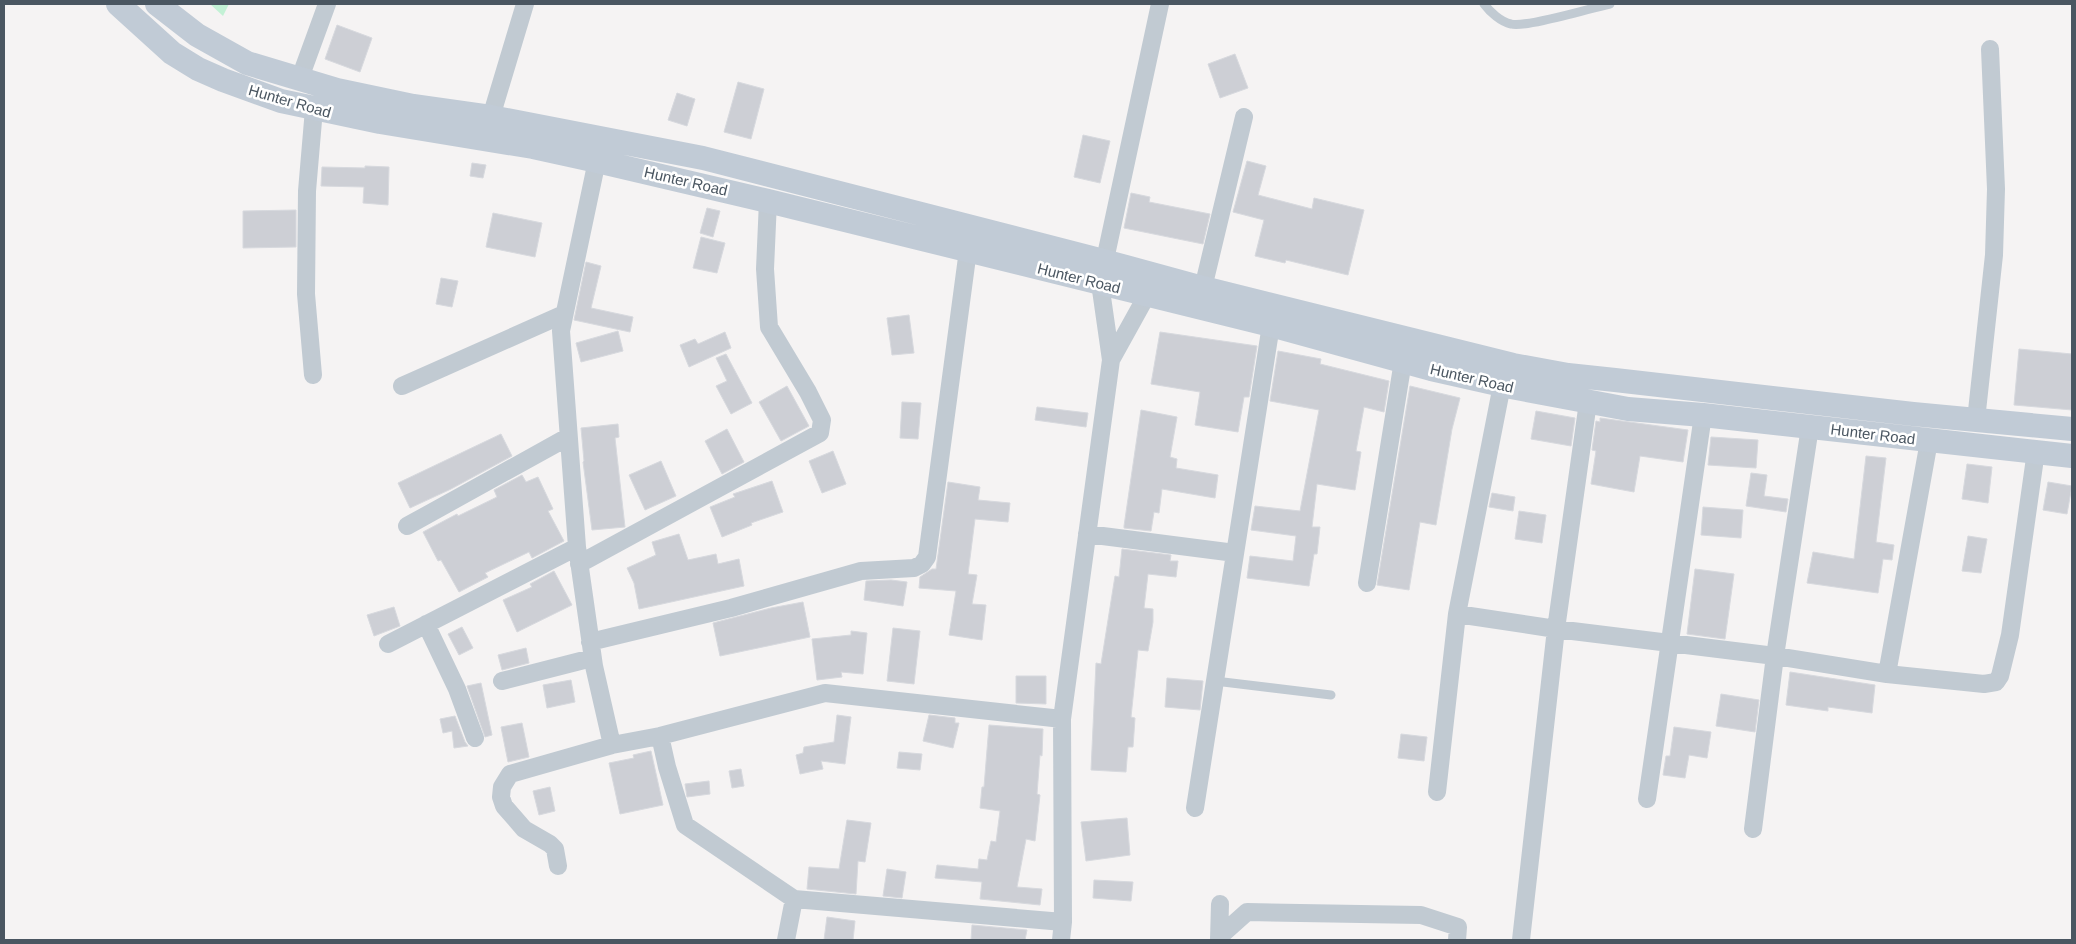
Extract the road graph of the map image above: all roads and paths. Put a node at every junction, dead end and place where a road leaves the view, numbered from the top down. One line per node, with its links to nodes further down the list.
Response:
1 (118, 4): 10 (main road, Hunter Road)
2 (157, 4): 9 (main road, Hunter Road)
3 (327, 4): 9 (street)
4 (525, 4): 11 (street)
5 (1160, 4): 16 (street)
6 (1484, 4): 7 (lane)
7 (1610, 4)
8 (1990, 49): 28 (street)
9 (300, 78): 11 (main road, Hunter Road)
10 (314, 109): 13 (main road, Hunter Road); 23 (street)
11 (491, 117): 13 (main road, Hunter Road)
12 (1244, 117): 18 (street)
13 (600, 149): 14 (main road, Hunter Road); 16 (main road, Hunter Road); 19 (street)
14 (768, 201): 15 (main road, Hunter Road); 38 (street)
15 (968, 250): 16 (main road, Hunter Road); 45 (street)
16 (1102, 272): 17 (main road, Hunter Road); 22 (street)
17 (1150, 284): 18 (main road, Hunter Road); 20 (main road, Hunter Road); 22 (street)
18 (1203, 288): 21 (main road, Hunter Road)
19 (564, 314): 25 (street); 31 (street)
20 (1271, 325): 21 (main road, Hunter Road); 37 (street)
21 (1400, 352): 24 (main road, Hunter Road); 28 (main road, Hunter Road); 39 (street)
22 (1111, 360): 36 (street)
23 (313, 375)
24 (1502, 385): 26 (main road, Hunter Road); 40 (street)
25 (402, 386)
26 (1588, 402): 27 (main road, Hunter Road); 42 (street)
27 (1703, 415): 29 (main road, Hunter Road); 44 (street)
28 (1976, 420): 30 (main road, Hunter Road)
29 (1810, 427): 32 (main road, Hunter Road); 46 (street)
30 (2072, 429)
31 (568, 438): 35 (street); 38 (street)
32 (1929, 441): 33 (main road, Hunter Road); 47 (street)
33 (2036, 451): 34 (main road, Hunter Road); 47 (street)
34 (2072, 456)
35 (407, 526)
36 (1087, 534): 37 (street); 51 (street)
37 (1235, 553): 49 (street)
38 (578, 555): 41 (street); 45 (street)
39 (1367, 582)
40 (1457, 614): 42 (street); 55 (street)
41 (426, 624): 43 (street); 53 (street)
42 (1556, 629): 44 (street); 67 (street)
43 (388, 644)
44 (1671, 644): 46 (street); 56 (street)
45 (591, 650): 48 (street); 54 (street)
46 (1775, 656): 47 (street); 58 (street)
47 (1887, 674)
48 (502, 681)
49 (1215, 681): 50 (lane); 57 (street)
50 (1331, 695)
51 (1062, 719): 52 (street); 62 (street)
52 (660, 736): 54 (street); 60 (street)
53 (475, 738)
54 (612, 745): 59 (street)
55 (1437, 792)
56 (1647, 800)
57 (1195, 808)
58 (1753, 829)
59 (558, 866)
60 (794, 899): 62 (street); 64 (street)
61 (1220, 904): 63 (street)
62 (1063, 922): 65 (street)
63 (1219, 939): 66 (street)
64 (786, 940)
65 (1060, 940)
66 (1457, 940)
67 (1521, 940)

